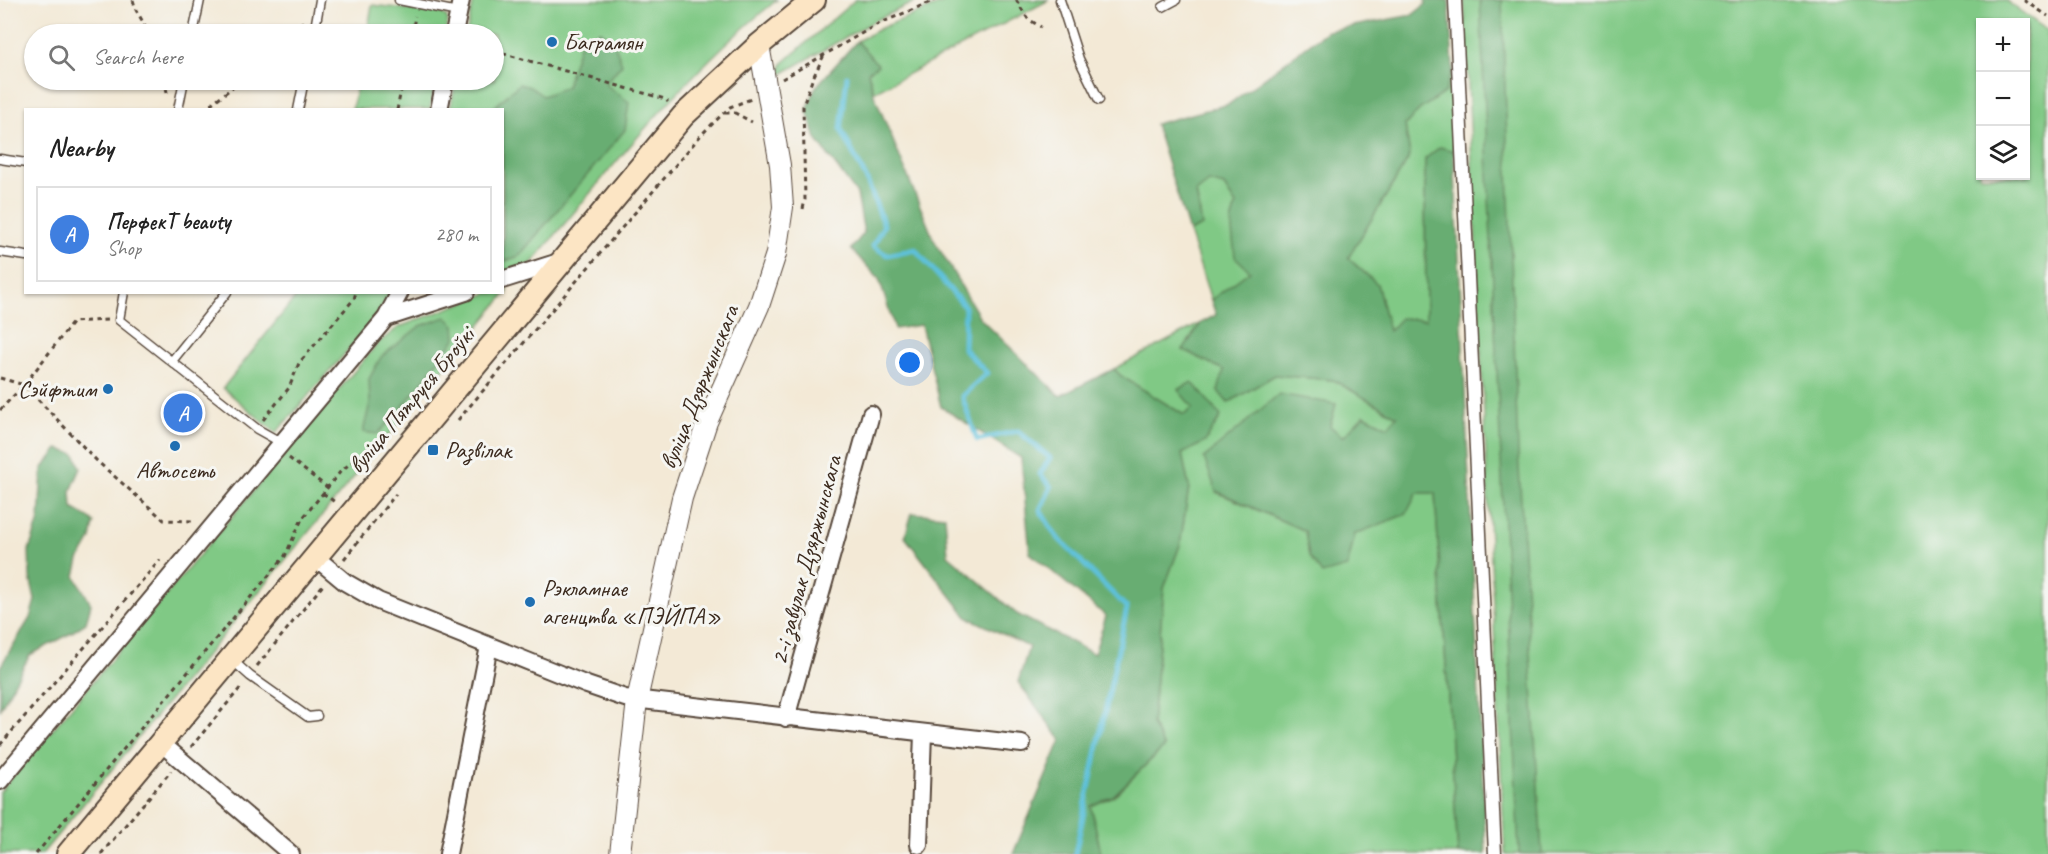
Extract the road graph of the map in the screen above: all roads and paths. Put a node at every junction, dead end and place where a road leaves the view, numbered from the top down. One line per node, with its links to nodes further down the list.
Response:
1 (132, 0): 16 (path)
2 (200, 0): 17 (lane)
3 (320, 0): 18 (lane)
4 (399, 0): 12 (lane)
5 (814, 0): 22 (main road, вуліца Пятруся Броўкі)
6 (934, 0): 23 (path)
7 (1016, 0): 21 (path)
8 (1060, 0): 31 (lane)
9 (1176, 0): 14 (lane)
10 (1455, 0): 87 (street)
11 (2024, 0): 15 (path)
12 (418, 4): 13 (lane); 19 (path)
13 (460, 6): 20 (street)
14 (1164, 7)
15 (2048, 16)
16 (144, 24)
17 (195, 24)
18 (316, 24)
19 (414, 24)
20 (456, 24)
21 (1041, 27)
22 (759, 45): 25 (street, вуліца Дзяржынскага); 37 (main road, вуліца Пятруся Броўкі)
23 (825, 53): 25 (path); 41 (path)
24 (504, 54): 37 (path)
25 (767, 88): 38 (path); 71 (street, вуліца Дзяржынскага)
26 (182, 90): 32 (lane)
27 (229, 90): 33 (path)
28 (302, 90): 34 (lane)
29 (401, 90): 35 (path)
30 (443, 90): 36 (street)
31 (1099, 100)
32 (178, 108)
33 (206, 108)
34 (298, 108)
35 (397, 108)
36 (439, 108)
37 (683, 116): 38 (path); 44 (main road, вуліца Пятруся Броўкі)
38 (702, 134): 58 (path)
39 (0, 159): 40 (lane)
40 (24, 163)
41 (802, 216)
42 (0, 252): 43 (lane)
43 (24, 256)
44 (562, 261): 45 (street); 61 (main road, вуліца Пятруся Броўкі)
45 (504, 279)
46 (124, 294): 52 (lane)
47 (225, 294): 53 (lane)
48 (356, 294): 59 (path)
49 (399, 294): 51 (street)
50 (460, 294): 51 (street)
51 (386, 318): 60 (street)
52 (119, 320): 53 (lane); 55 (path)
53 (172, 361): 59 (lane)
54 (0, 378): 55 (path)
55 (24, 385): 56 (path); 64 (path)
56 (0, 410)
57 (871, 414): 73 (street, 2-і завулак Дзяржынскага)
58 (456, 423)
59 (257, 429): 60 (lane)
60 (280, 446): 63 (path); 79 (street)
61 (399, 456): 63 (path); 65 (main road, вуліца Пятруся Броўкі)
62 (402, 487): 67 (path)
63 (328, 488): 81 (path)
64 (200, 513)
65 (315, 557): 67 (street); 69 (main road, вуліца Пятруся Броўкі)
66 (162, 558): 77 (path)
67 (333, 572): 68 (street); 70 (path)
68 (489, 646): 71 (street); 85 (street)
69 (231, 659): 70 (lane); 75 (main road, вуліца Пятруся Броўкі)
70 (250, 676): 72 (lane); 78 (path)
71 (637, 700): 73 (street); 86 (street, вуліца Дзяржынскага)
72 (317, 716)
73 (786, 718): 74 (street)
74 (923, 733): 76 (street); 80 (street)
75 (161, 743): 78 (street); 82 (main road, вуліца Пятруся Броўкі)
76 (1022, 744)
77 (0, 745)
78 (180, 760): 83 (path); 84 (street)
79 (0, 781)
80 (919, 846)
81 (36, 854)
82 (69, 854)
83 (101, 854)
84 (291, 854)
85 (448, 854)
86 (620, 854)
87 (1496, 854)

